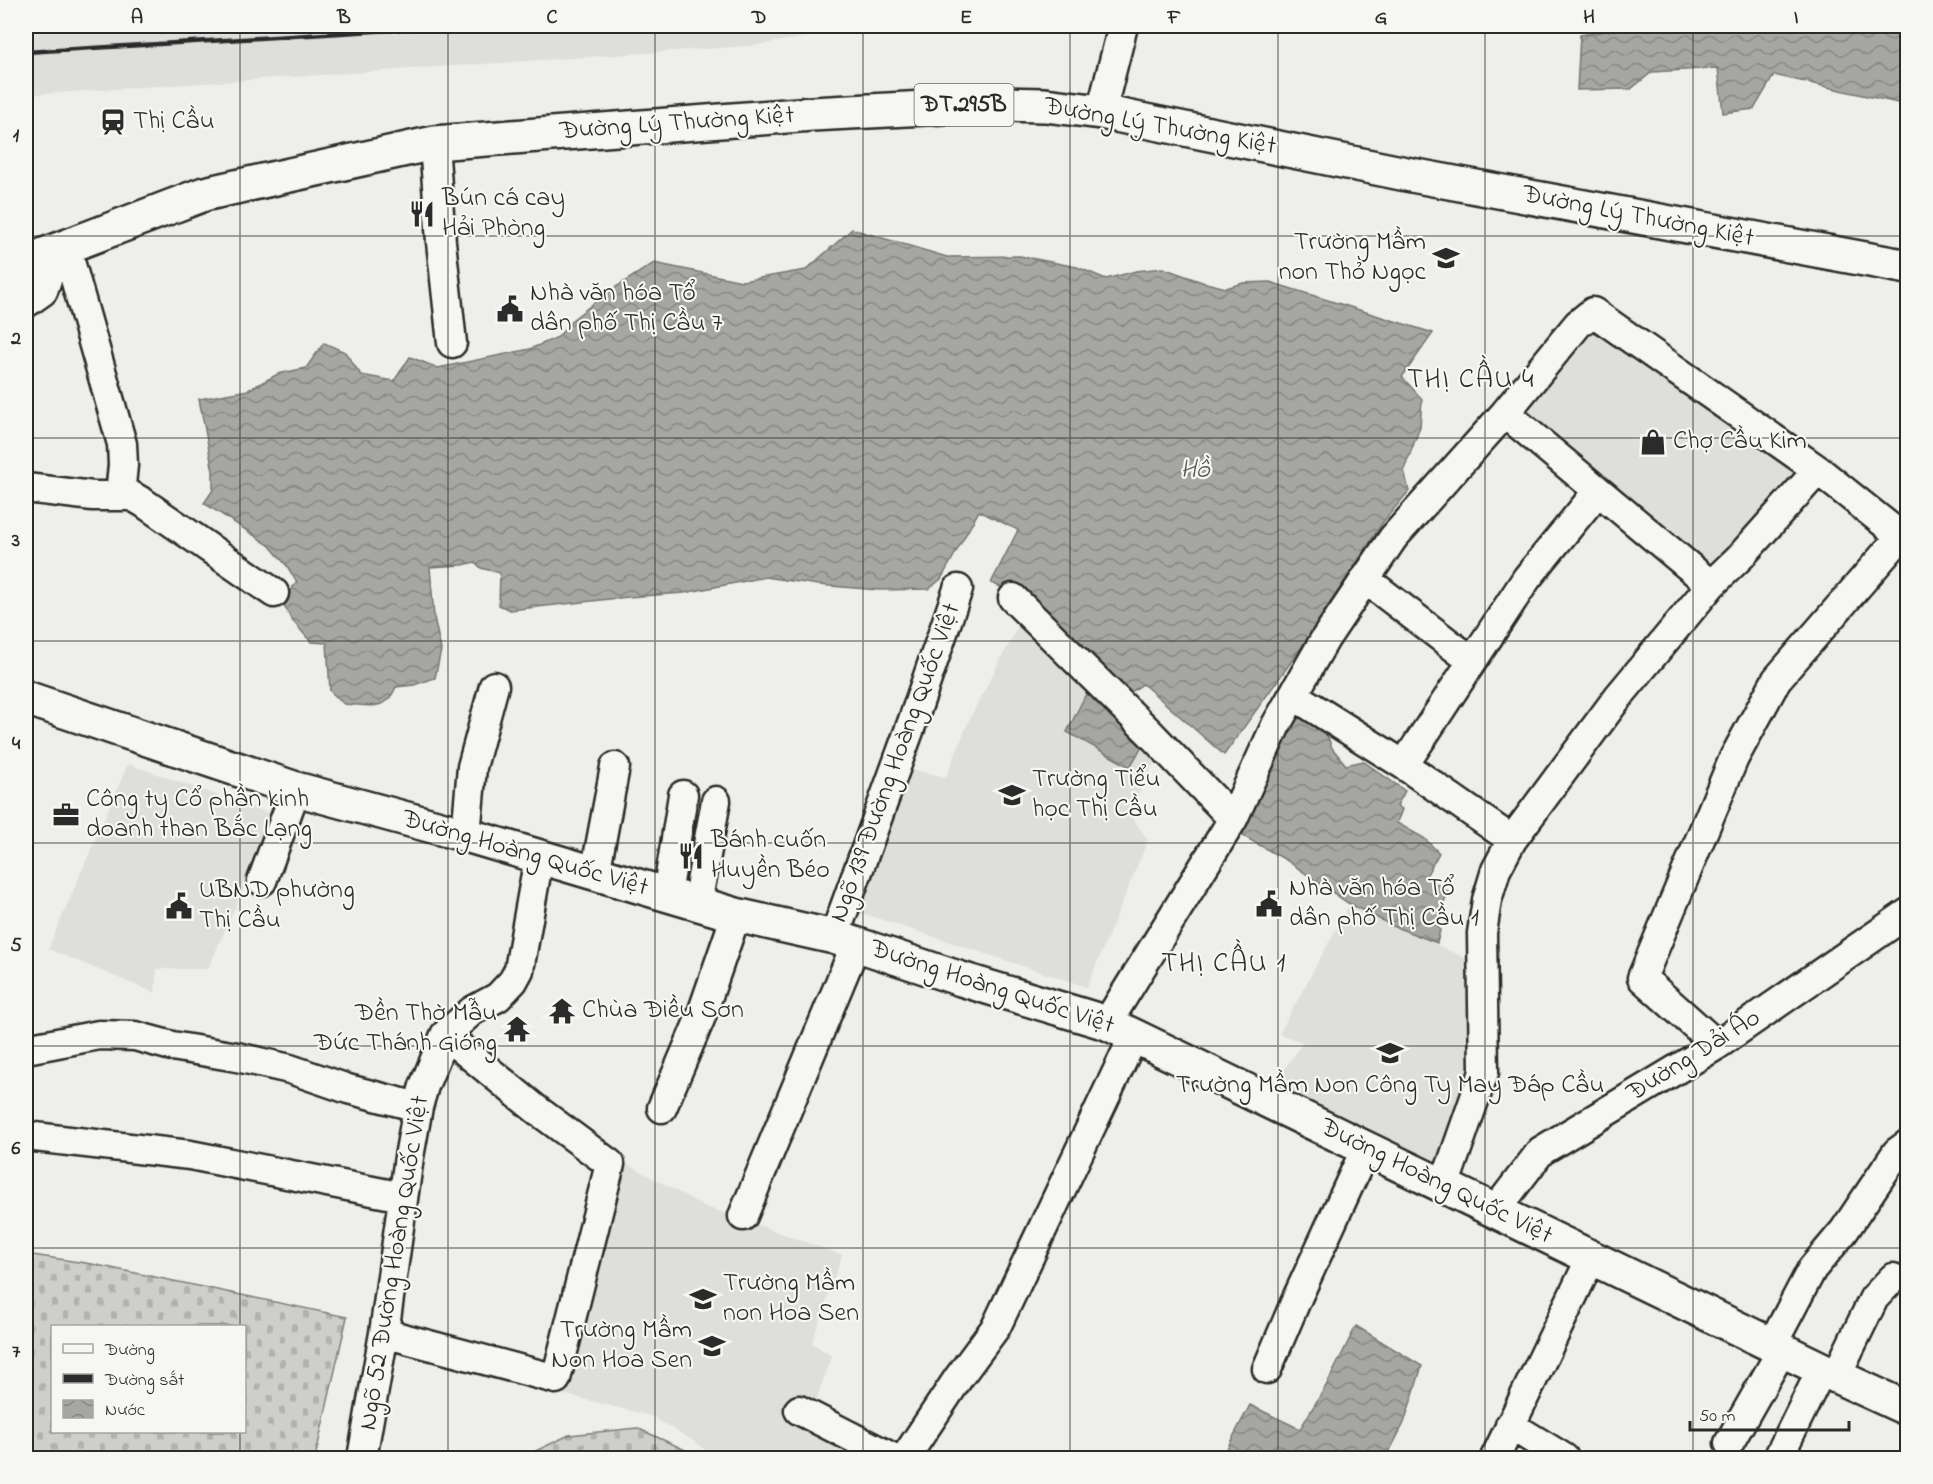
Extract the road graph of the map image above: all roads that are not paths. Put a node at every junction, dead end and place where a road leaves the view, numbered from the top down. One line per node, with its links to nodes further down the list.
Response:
1 (1123, 26): 2 (street)
2 (1101, 112): 3 (main road, Đường Lý Thường Kiệt / ĐT.295B); 6 (main road, Đường Lý Thường Kiệt / ĐT.295B)
3 (434, 142): 4 (main road, Đường Lý Thường Kiệt / ĐT.295B); 8 (street)
4 (62, 248): 5 (main road, Đường Lý Thường Kiệt / ĐT.295B); 7 (street); 13 (street)
5 (26, 262)
6 (1908, 267)
7 (26, 303)
8 (452, 343)
9 (1505, 413): 10 (street); 12 (street); 15 (street)
10 (1818, 470): 14 (street); 16 (street)
11 (26, 488): 13 (street)
12 (1598, 491): 16 (street); 20 (street)
13 (120, 495): 18 (street)
14 (1904, 539): 41 (street)
15 (1365, 579): 20 (street); 22 (street)
16 (1711, 585): 31 (street)
17 (958, 589): 38 (street, Ngõ 139 Đường Hoàng Quốc Việt)
18 (274, 593)
19 (1013, 598): 29 (street)
20 (1472, 662): 24 (street)
21 (494, 686): 30 (street)
22 (1293, 695): 24 (street); 29 (street)
23 (26, 698): 26 (main road, Đường Hoàng Quốc Việt)
24 (1404, 765): 31 (street)
25 (615, 767): 33 (street)
26 (296, 789): 30 (main road, Đường Hoàng Quốc Việt); 34 (street)
27 (683, 795): 35 (street)
28 (716, 801): 35 (street)
29 (1233, 819): 39 (street)
30 (466, 835): 32 (main road, Đường Hoàng Quốc Việt)
31 (1512, 840): 48 (street)
32 (539, 857): 33 (main road, Đường Hoàng Quốc Việt); 40 (street, Ngõ 52 Đường Hoàng Quốc Việt)
33 (595, 874): 35 (main road, Đường Hoàng Quốc Việt)
34 (262, 881)
35 (682, 900): 37 (main road, Đường Hoàng Quốc Việt)
36 (1908, 913): 41 (street, Đường Dải Áo)
37 (736, 915): 38 (main road, Đường Hoàng Quốc Việt); 44 (street)
38 (845, 941): 39 (main road, Đường Hoàng Quốc Việt); 51 (street, Ngõ 139 Đường Hoàng Quốc Việt)
39 (1121, 1029): 47 (main road, Đường Hoàng Quốc Việt); 65 (street)
40 (445, 1035): 43 (street, Ngõ 52 Đường Hoàng Quốc Việt); 54 (street)
41 (1717, 1045): 50 (street, Đường Dải Áo)
42 (26, 1049): 43 (street)
43 (418, 1107): 49 (street, Ngõ 52 Đường Hoàng Quốc Việt)
44 (662, 1108)
45 (26, 1136): 49 (street)
46 (1908, 1144): 55 (street)
47 (1366, 1148): 48 (main road, Đường Hoàng Quốc Việt); 56 (street)
48 (1444, 1186): 50 (main road, Đường Hoàng Quốc Việt)
49 (403, 1197): 54 (street, Ngõ 52 Đường Hoàng Quốc Việt)
50 (1495, 1211): 52 (main road, Đường Hoàng Quốc Việt)
51 (743, 1216)
52 (1591, 1258): 55 (main road, Đường Hoàng Quốc Việt); 60 (street)
53 (1893, 1278): 57 (street)
54 (384, 1333): 63 (street, Ngõ 52 Đường Hoàng Quốc Việt)
55 (1777, 1348): 57 (main road, Đường Hoàng Quốc Việt); 61 (street)
56 (1267, 1370)
57 (1829, 1373): 58 (main road, Đường Hoàng Quốc Việt); 62 (street)
58 (1908, 1409)
59 (799, 1410): 64 (street)
60 (1510, 1425): 66 (street); 67 (street)
61 (1729, 1443)
62 (1780, 1454)
63 (362, 1458)
64 (893, 1458)
65 (905, 1458)
66 (1495, 1458)
67 (1564, 1458)

